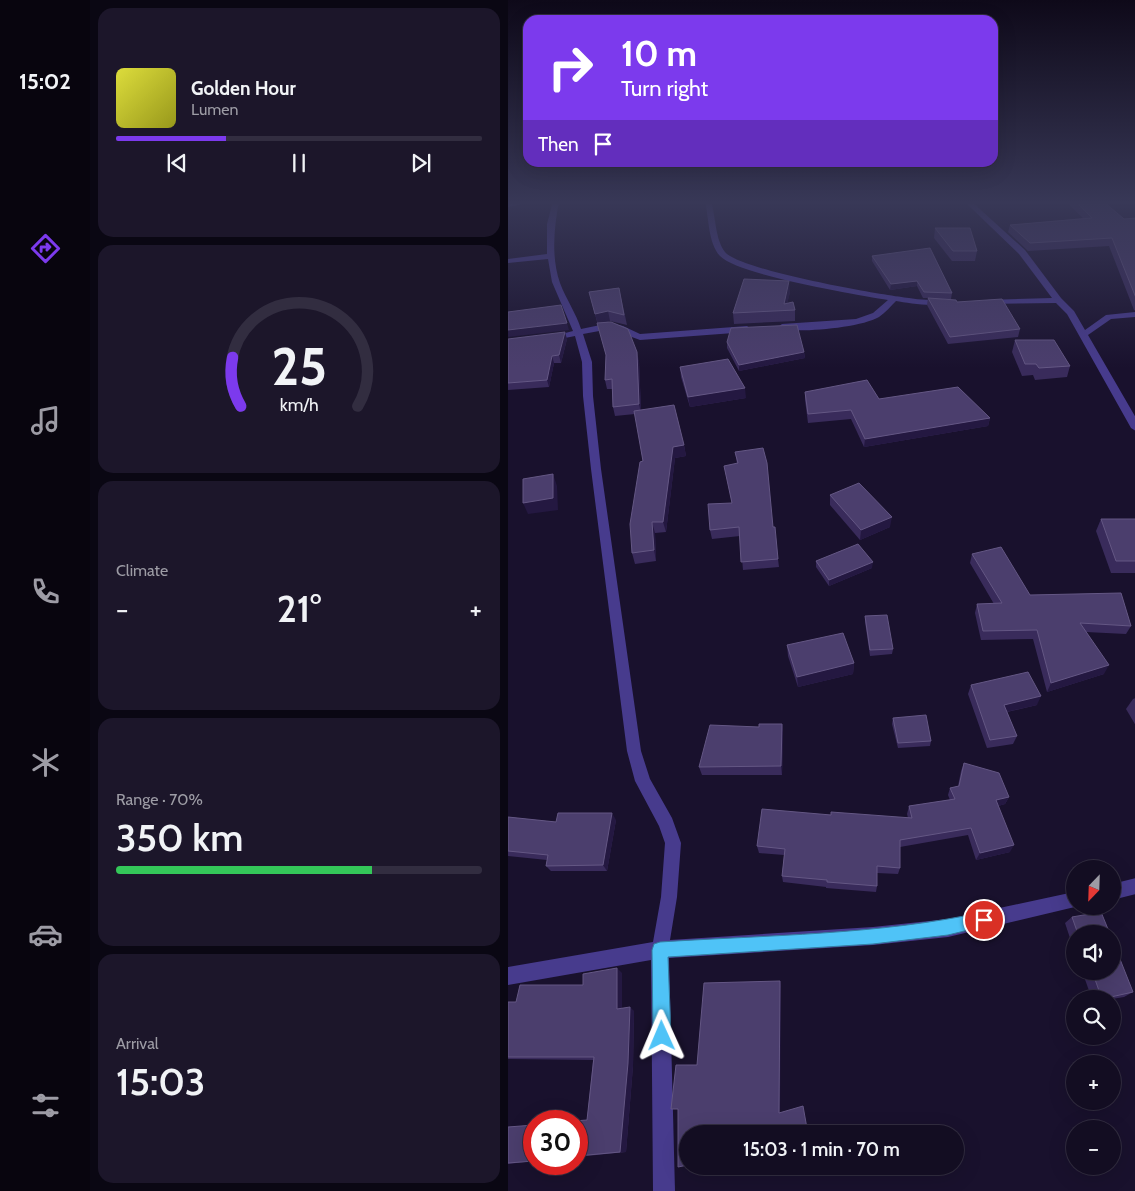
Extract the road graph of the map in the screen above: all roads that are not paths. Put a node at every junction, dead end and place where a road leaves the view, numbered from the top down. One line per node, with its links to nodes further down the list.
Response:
1 (551, 256): 13 (street)
2 (546, 257): 5 (street)
3 (725, 257): 6 (street)
4 (1025, 257): 7 (street)
5 (508, 261)
6 (894, 299): 8 (street); 11 (street)
7 (1058, 300): 9 (street); 14 (street)
8 (950, 302)
9 (980, 302)
10 (1136, 314): 14 (street)
11 (770, 327)
12 (760, 328): 13 (street)
13 (579, 333): 15 (street); 20 (street)
14 (1084, 334): 16 (street)
15 (539, 339)
16 (1136, 428)
17 (1136, 886): 18 (street)
18 (1121, 890)
19 (1066, 902): 20 (street)
20 (660, 950): 21 (street); 22 (street)
21 (508, 976)
22 (664, 1191)

